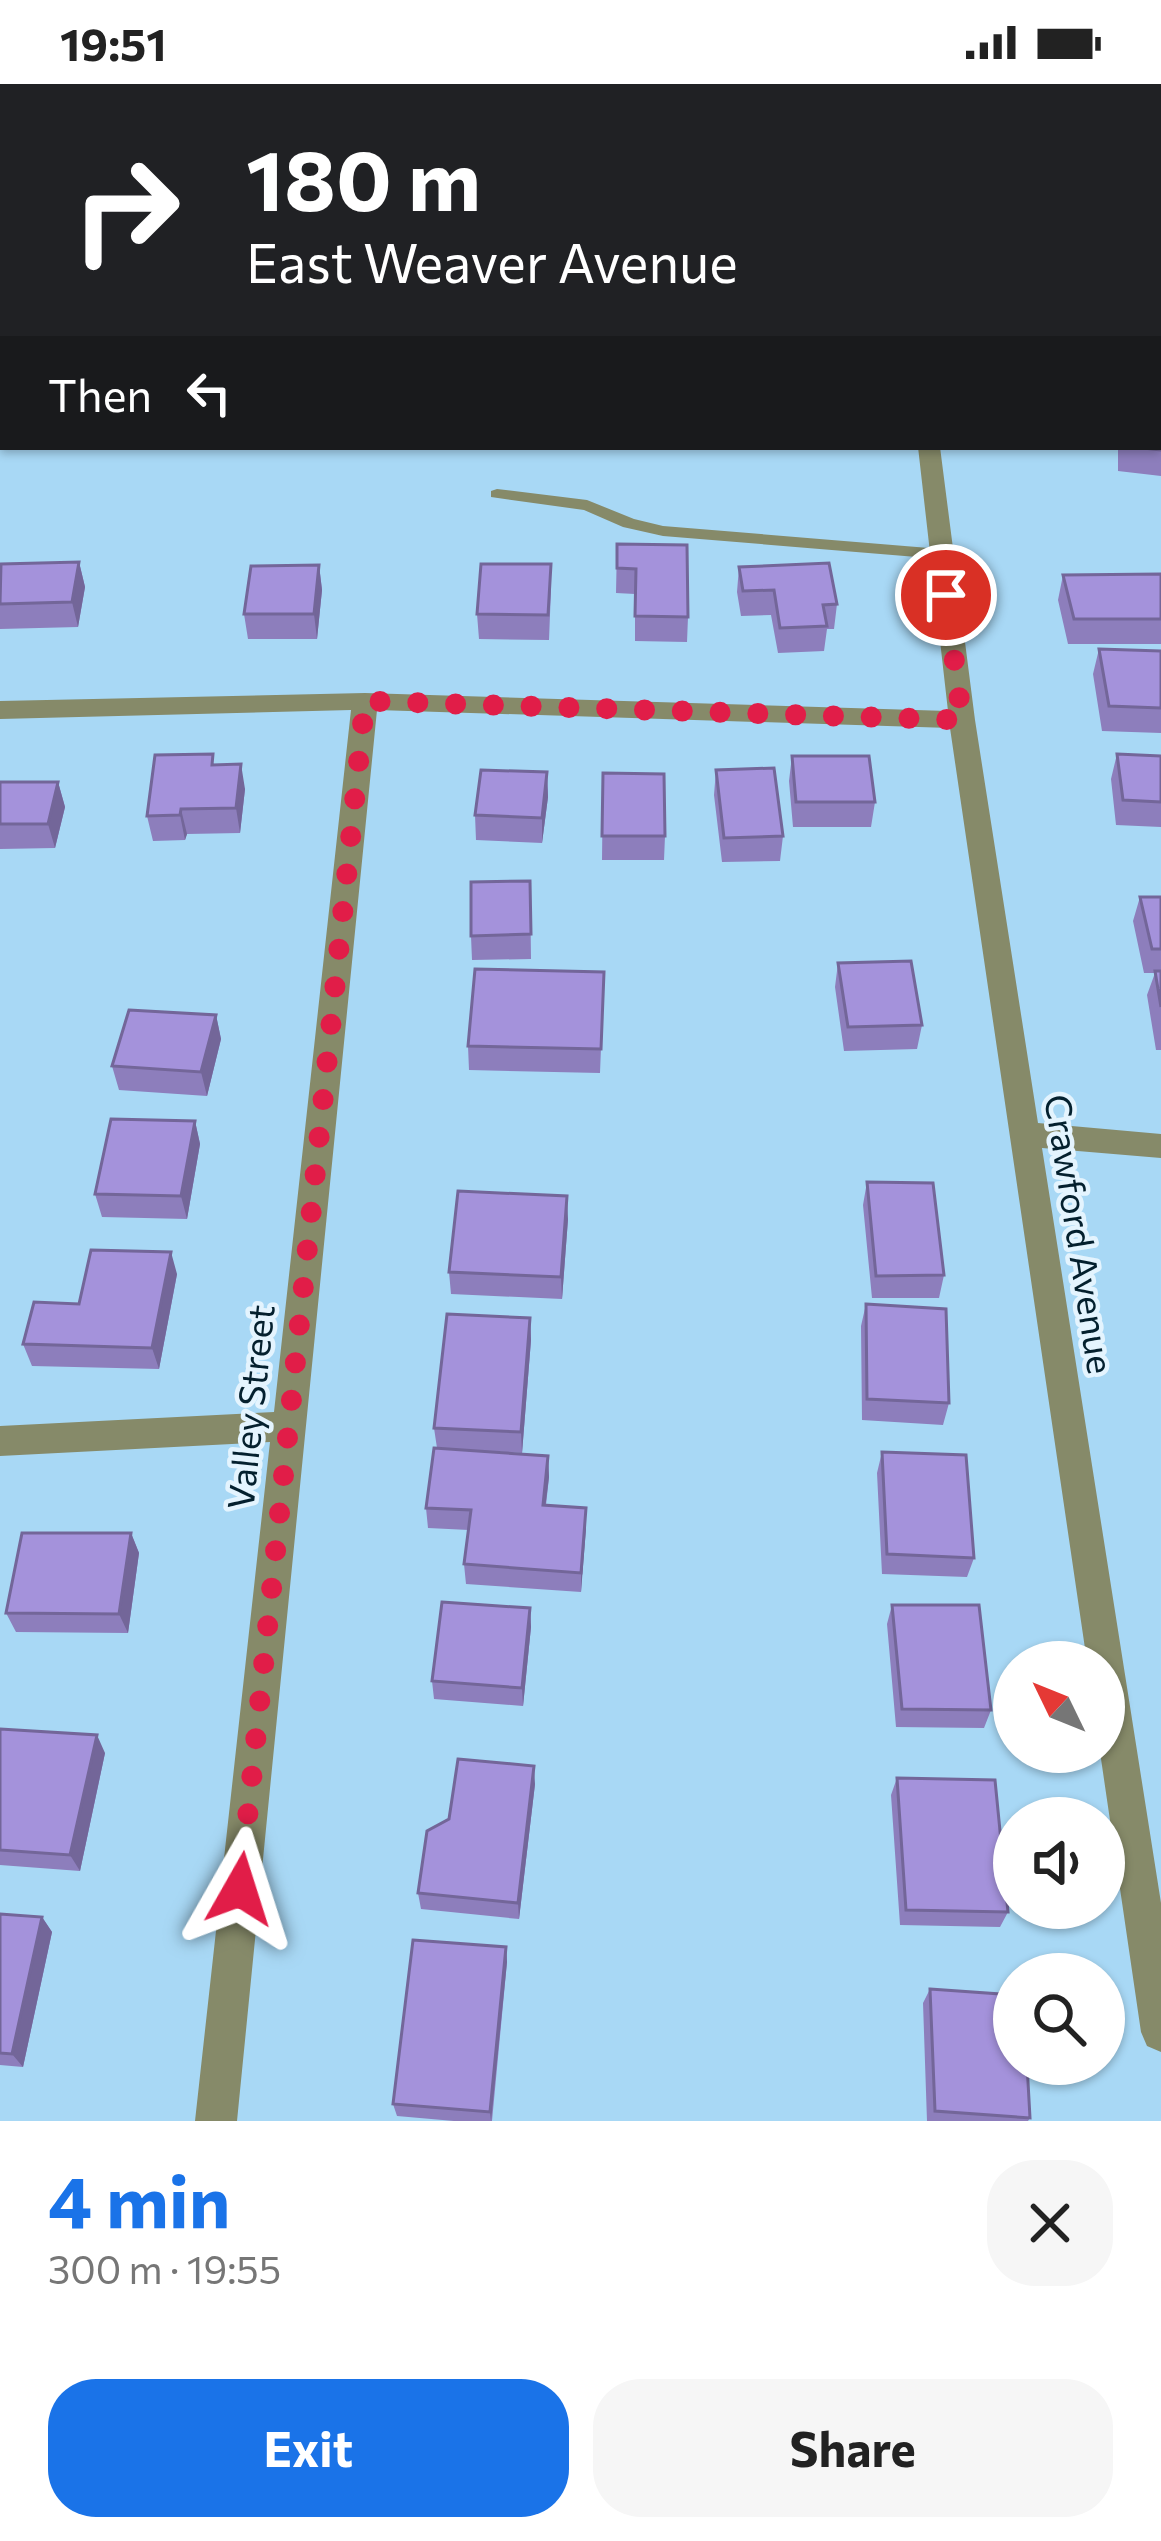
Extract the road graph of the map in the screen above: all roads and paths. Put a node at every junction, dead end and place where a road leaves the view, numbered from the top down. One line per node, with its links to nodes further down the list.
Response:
1 (929, 450): 3 (street, Crawford Avenue)
2 (497, 494): 3 (lane)
3 (940, 554): 6 (street, Crawford Avenue)
4 (365, 701): 5 (street); 6 (street); 9 (street, Valley Street)
5 (0, 710)
6 (962, 720): 7 (street, Crawford Avenue)
7 (1024, 1134): 8 (street); 11 (street, Crawford Avenue)
8 (1161, 1146)
9 (287, 1426): 10 (street); 12 (street, Valley Street)
10 (0, 1441)
11 (1161, 2032)
12 (216, 2121)

